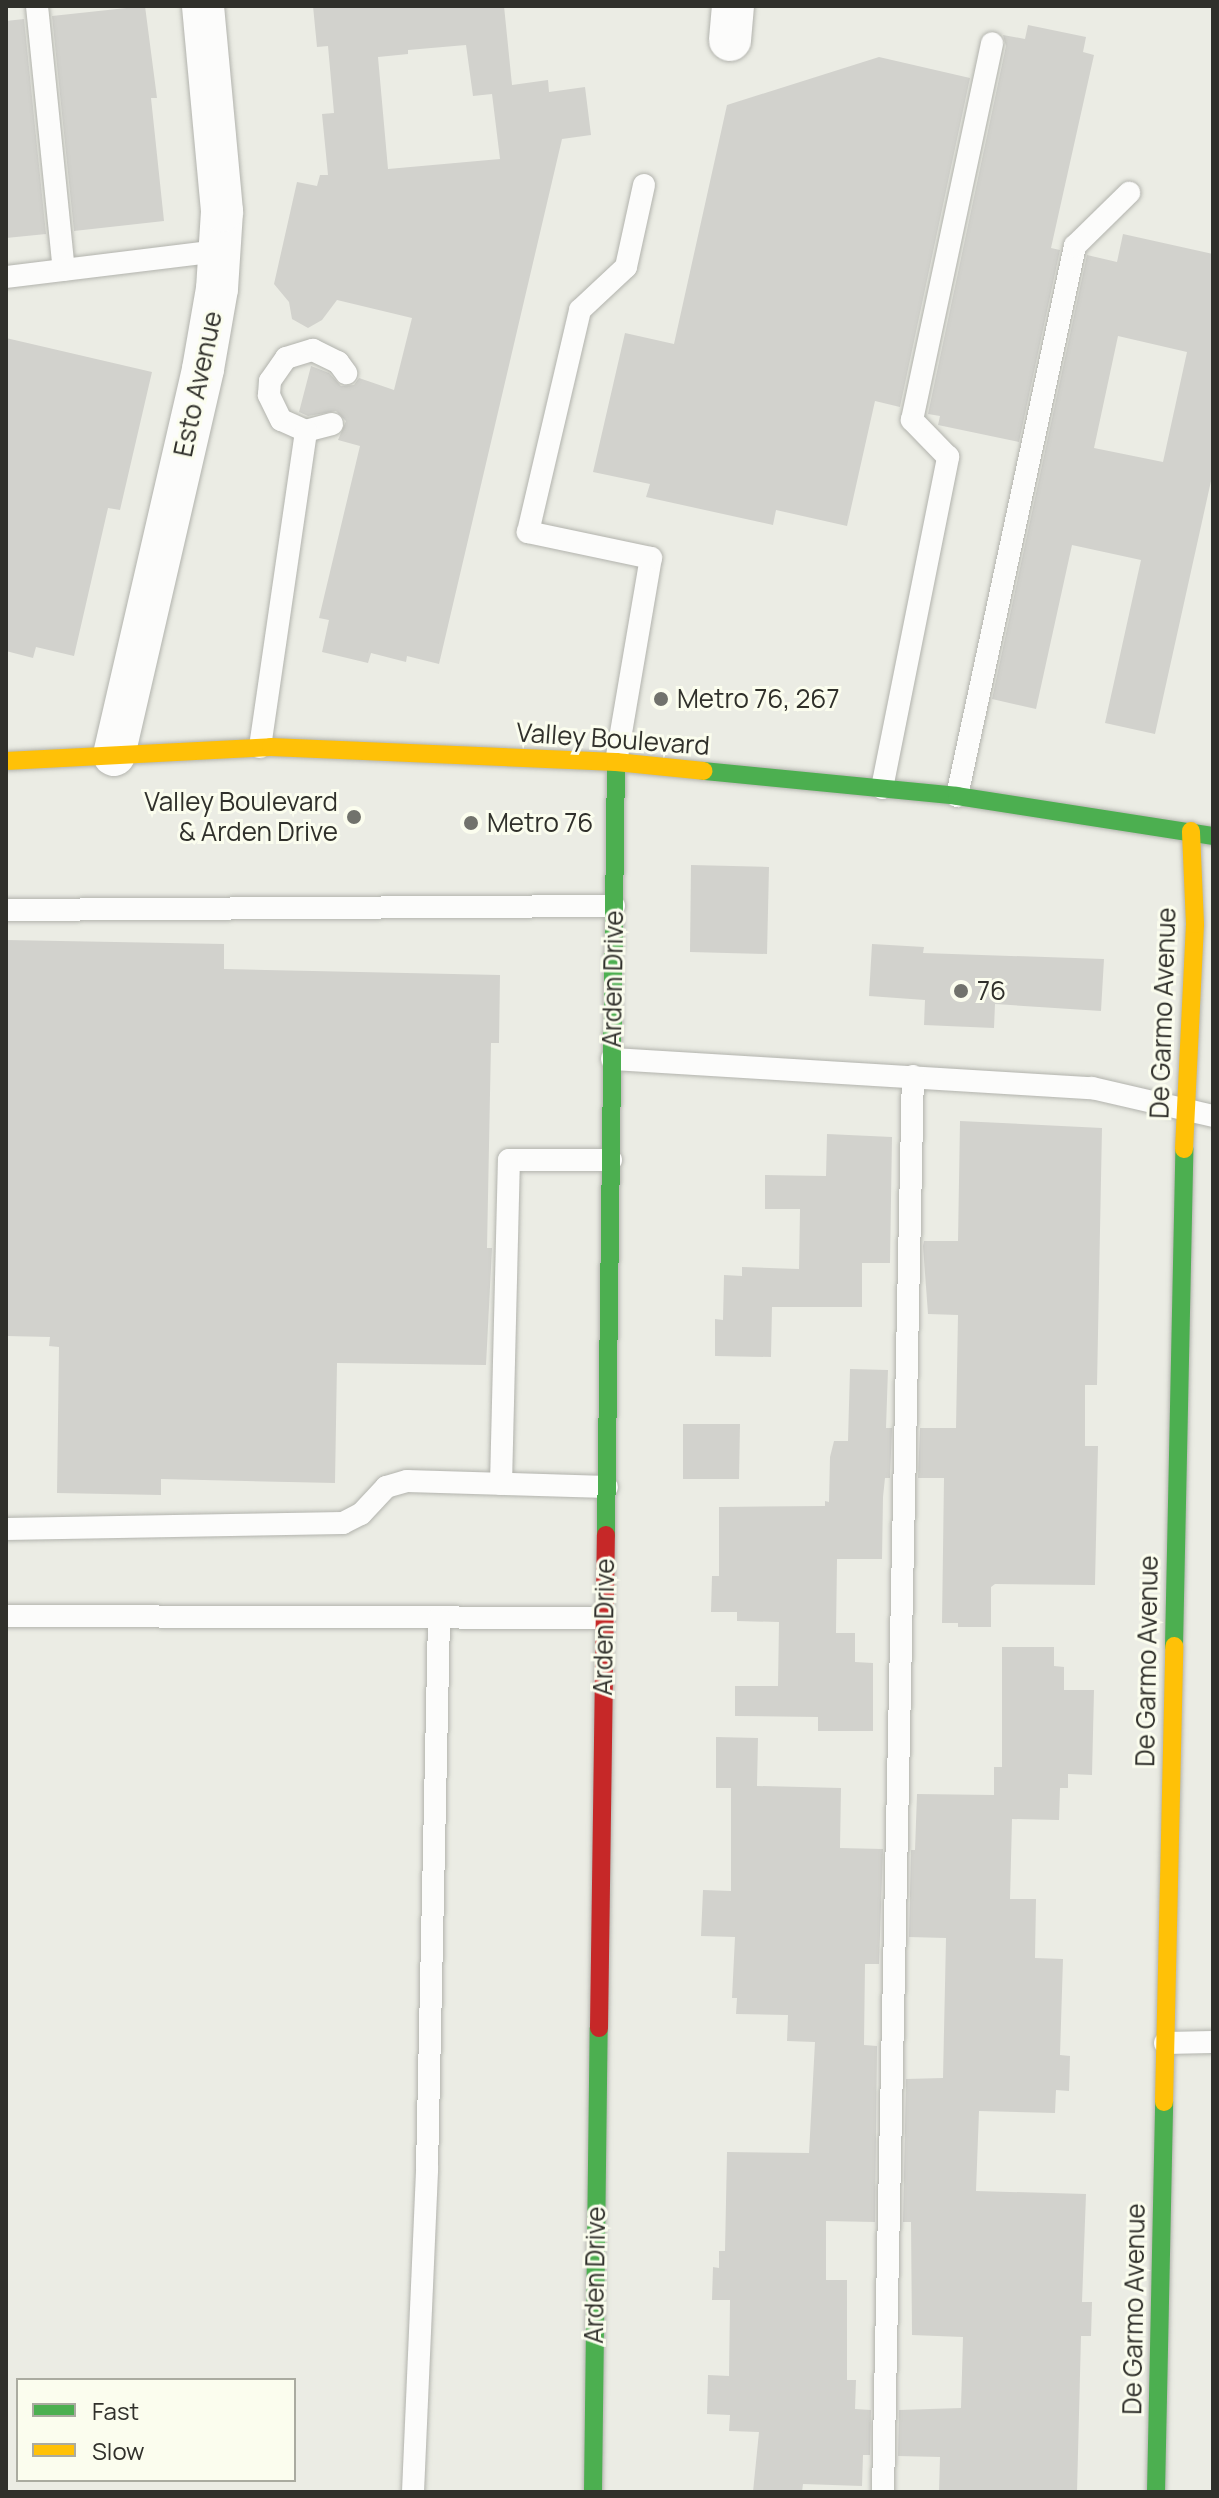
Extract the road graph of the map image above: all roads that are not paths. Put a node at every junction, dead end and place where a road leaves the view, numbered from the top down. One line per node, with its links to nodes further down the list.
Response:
1 (37, 6): 7 (lane)
2 (203, 6): 6 (street, Esto Avenue)
3 (992, 43): 16 (lane)
4 (644, 185): 15 (lane)
5 (1129, 193): 17 (lane)
6 (219, 251): 7 (lane); 13 (street, Esto Avenue)
7 (64, 270): 8 (lane)
8 (6, 277)
9 (346, 373): 11 (lane)
10 (332, 424): 11 (lane)
11 (306, 431): 12 (lane)
12 (260, 747): 13 (street, Valley Boulevard); 15 (street, Valley Boulevard)
13 (114, 755): 14 (street, Valley Boulevard)
14 (6, 761)
15 (616, 762): 16 (street, Valley Boulevard); 20 (street, Arden Drive)
16 (882, 788): 17 (street, Valley Boulevard)
17 (957, 796): 18 (street, Valley Boulevard)
18 (1191, 831): 19 (street, Valley Boulevard); 24 (street, De Garmo Avenue)
19 (1213, 836)
20 (614, 906): 21 (lane); 22 (street, Arden Drive)
21 (6, 910)
22 (612, 1059): 23 (lane); 26 (street, Arden Drive)
23 (913, 1076): 24 (lane); 37 (lane)
24 (1185, 1108): 25 (lane); 34 (street, De Garmo Avenue)
25 (1213, 1116)
26 (611, 1160): 27 (lane); 28 (street, Arden Drive)
27 (501, 1484): 28 (lane); 29 (lane)
28 (607, 1487): 32 (street, Arden Drive)
29 (6, 1529)
30 (6, 1616): 31 (lane)
31 (439, 1618): 32 (lane); 35 (lane)
32 (604, 1618): 36 (street, Arden Drive)
33 (1213, 2042): 34 (lane)
34 (1165, 2043): 38 (street, De Garmo Avenue)
35 (413, 2492)
36 (593, 2492)
37 (883, 2492)
38 (1156, 2492)

